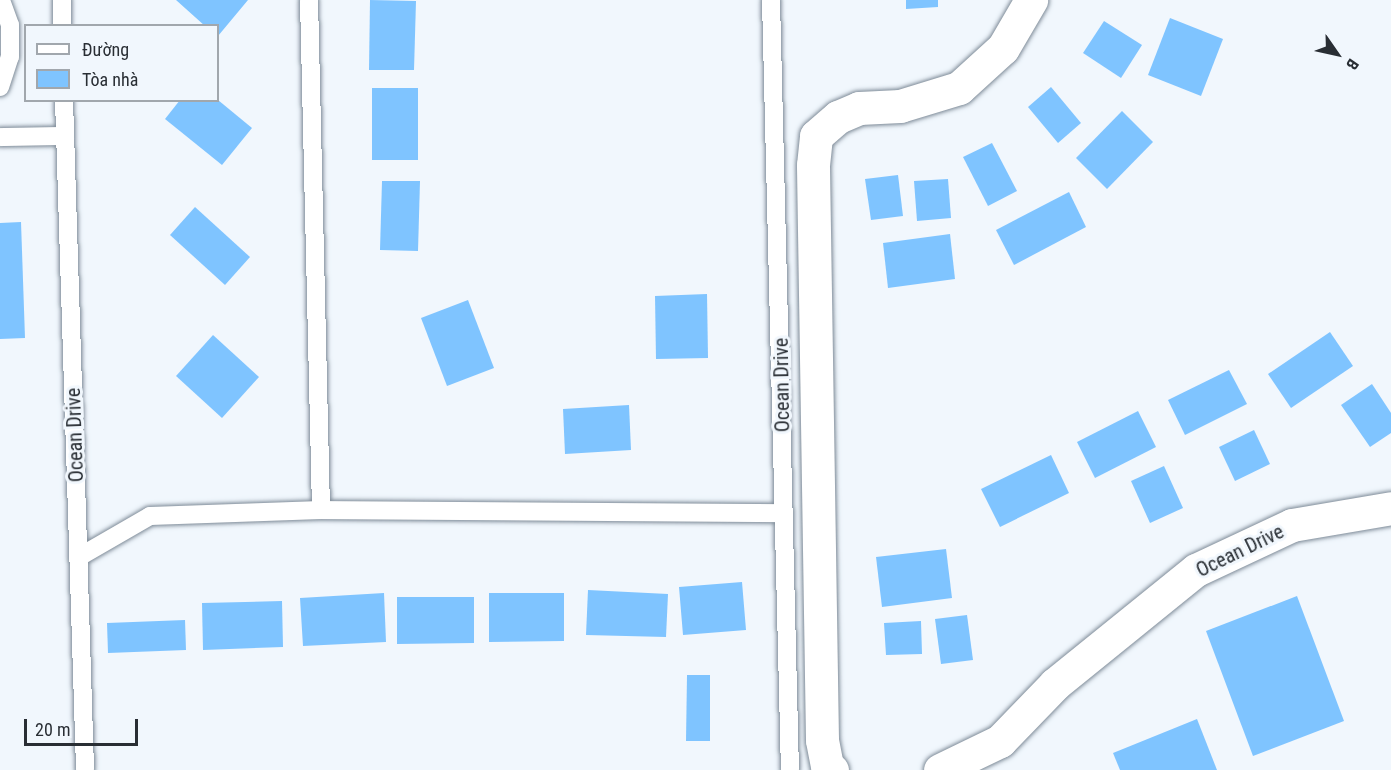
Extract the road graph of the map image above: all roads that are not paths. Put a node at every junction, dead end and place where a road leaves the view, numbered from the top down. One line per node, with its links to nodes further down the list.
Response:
1 (1, 0): 7 (lane)
2 (62, 0): 6 (lane)
3 (309, 0): 12 (lane)
4 (771, 0): 13 (lane, Ocean Drive)
5 (1031, 0): 17 (street, Ocean Drive)
6 (62, 24)
7 (0, 87)
8 (64, 102): 9 (lane, Ocean Drive)
9 (65, 135): 10 (lane); 14 (lane, Ocean Drive)
10 (0, 137)
11 (1391, 508): 18 (street, Ocean Drive)
12 (321, 510): 13 (lane); 14 (lane)
13 (784, 513): 16 (lane, Ocean Drive)
14 (79, 557): 15 (lane, Ocean Drive)
15 (86, 770)
16 (790, 770)
17 (832, 770)
18 (940, 770)

